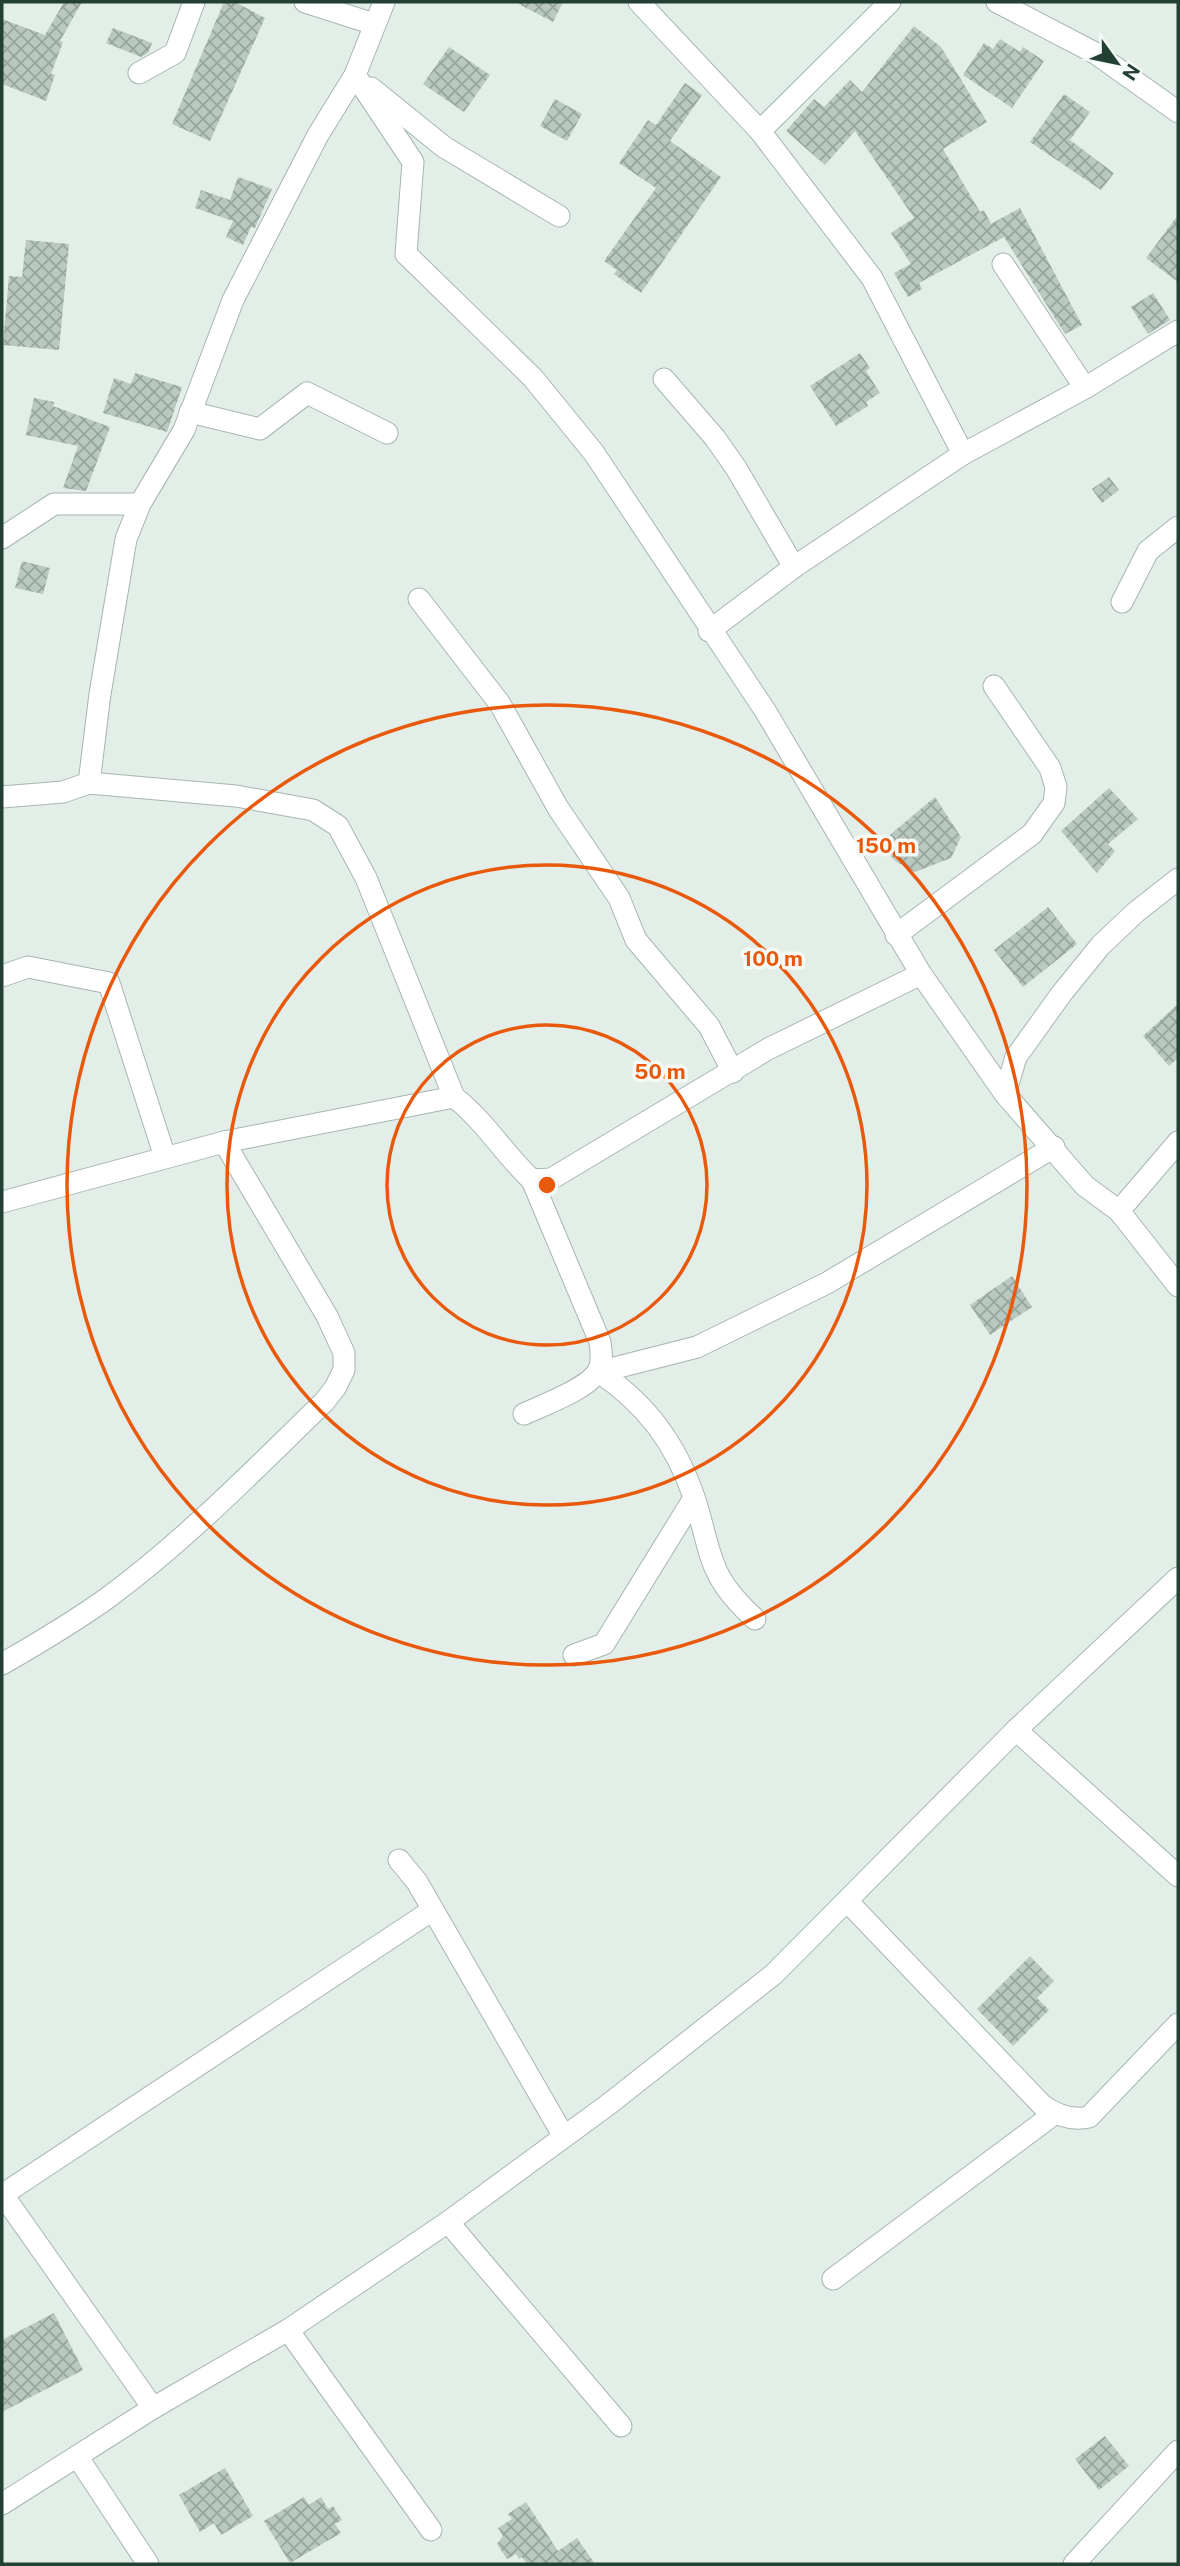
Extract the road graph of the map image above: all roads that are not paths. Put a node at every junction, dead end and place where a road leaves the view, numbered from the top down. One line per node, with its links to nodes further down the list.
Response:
1 (194, 2): 8 (street)
2 (305, 2): 7 (street)
3 (384, 2): 7 (street)
4 (639, 2): 11 (street)
5 (890, 2): 11 (street)
6 (997, 2): 10 (street)
7 (374, 24): 9 (street)
8 (139, 73)
9 (355, 75): 12 (street); 17 (street); 26 (street)
10 (1178, 112)
11 (760, 131): 19 (street)
12 (559, 216)
13 (1003, 264): 16 (street)
14 (1178, 331): 16 (street)
15 (664, 379): 23 (street)
16 (1085, 388): 19 (street)
17 (190, 412): 18 (street); 20 (street)
18 (387, 433)
19 (963, 454): 23 (street)
20 (139, 504): 22 (street); 28 (street)
21 (1178, 527): 25 (street)
22 (2, 538)
23 (794, 567): 26 (street)
24 (419, 599): 34 (street)
25 (1122, 602)
26 (709, 631): 31 (street)
27 (994, 686): 31 (street)
28 (89, 783): 29 (street); 36 (street)
29 (2, 797)
30 (1178, 878): 35 (street)
31 (896, 935): 32 (street)
32 (921, 974): 34 (street); 35 (street)
33 (2, 976): 40 (street)
34 (733, 1072): 41 (street)
35 (1005, 1094): 39 (street)
36 (454, 1097): 37 (street); 41 (street)
37 (224, 1142): 40 (street); 51 (street)
38 (1178, 1142): 43 (street)
39 (1054, 1147): 43 (street); 45 (street)
40 (165, 1157): 42 (street)
41 (532, 1180): 45 (street)
42 (2, 1202)
43 (1119, 1211): 44 (street)
44 (1178, 1286)
45 (598, 1371): 46 (street); 47 (street)
46 (524, 1414)
47 (694, 1498): 49 (street); 50 (street)
48 (1175, 1589): 52 (street)
49 (755, 1619)
50 (573, 1655)
51 (2, 1664)
52 (1016, 1730): 54 (street); 55 (street)
53 (399, 1860): 56 (street)
54 (1178, 1876)
55 (848, 1902): 58 (street); 59 (street)
56 (431, 1911): 59 (street); 60 (street)
57 (1178, 2024): 58 (street)
58 (1054, 2114): 62 (street)
59 (563, 2135): 61 (street)
60 (2, 2195): 64 (street)
61 (448, 2222): 63 (street); 65 (street)
62 (833, 2279)
63 (288, 2330): 64 (street); 69 (street)
64 (153, 2408): 67 (street)
65 (621, 2426)
66 (1178, 2451): 71 (street)
67 (77, 2456): 68 (street); 70 (street)
68 (2, 2504)
69 (431, 2530)
70 (148, 2564)
71 (1074, 2564)

